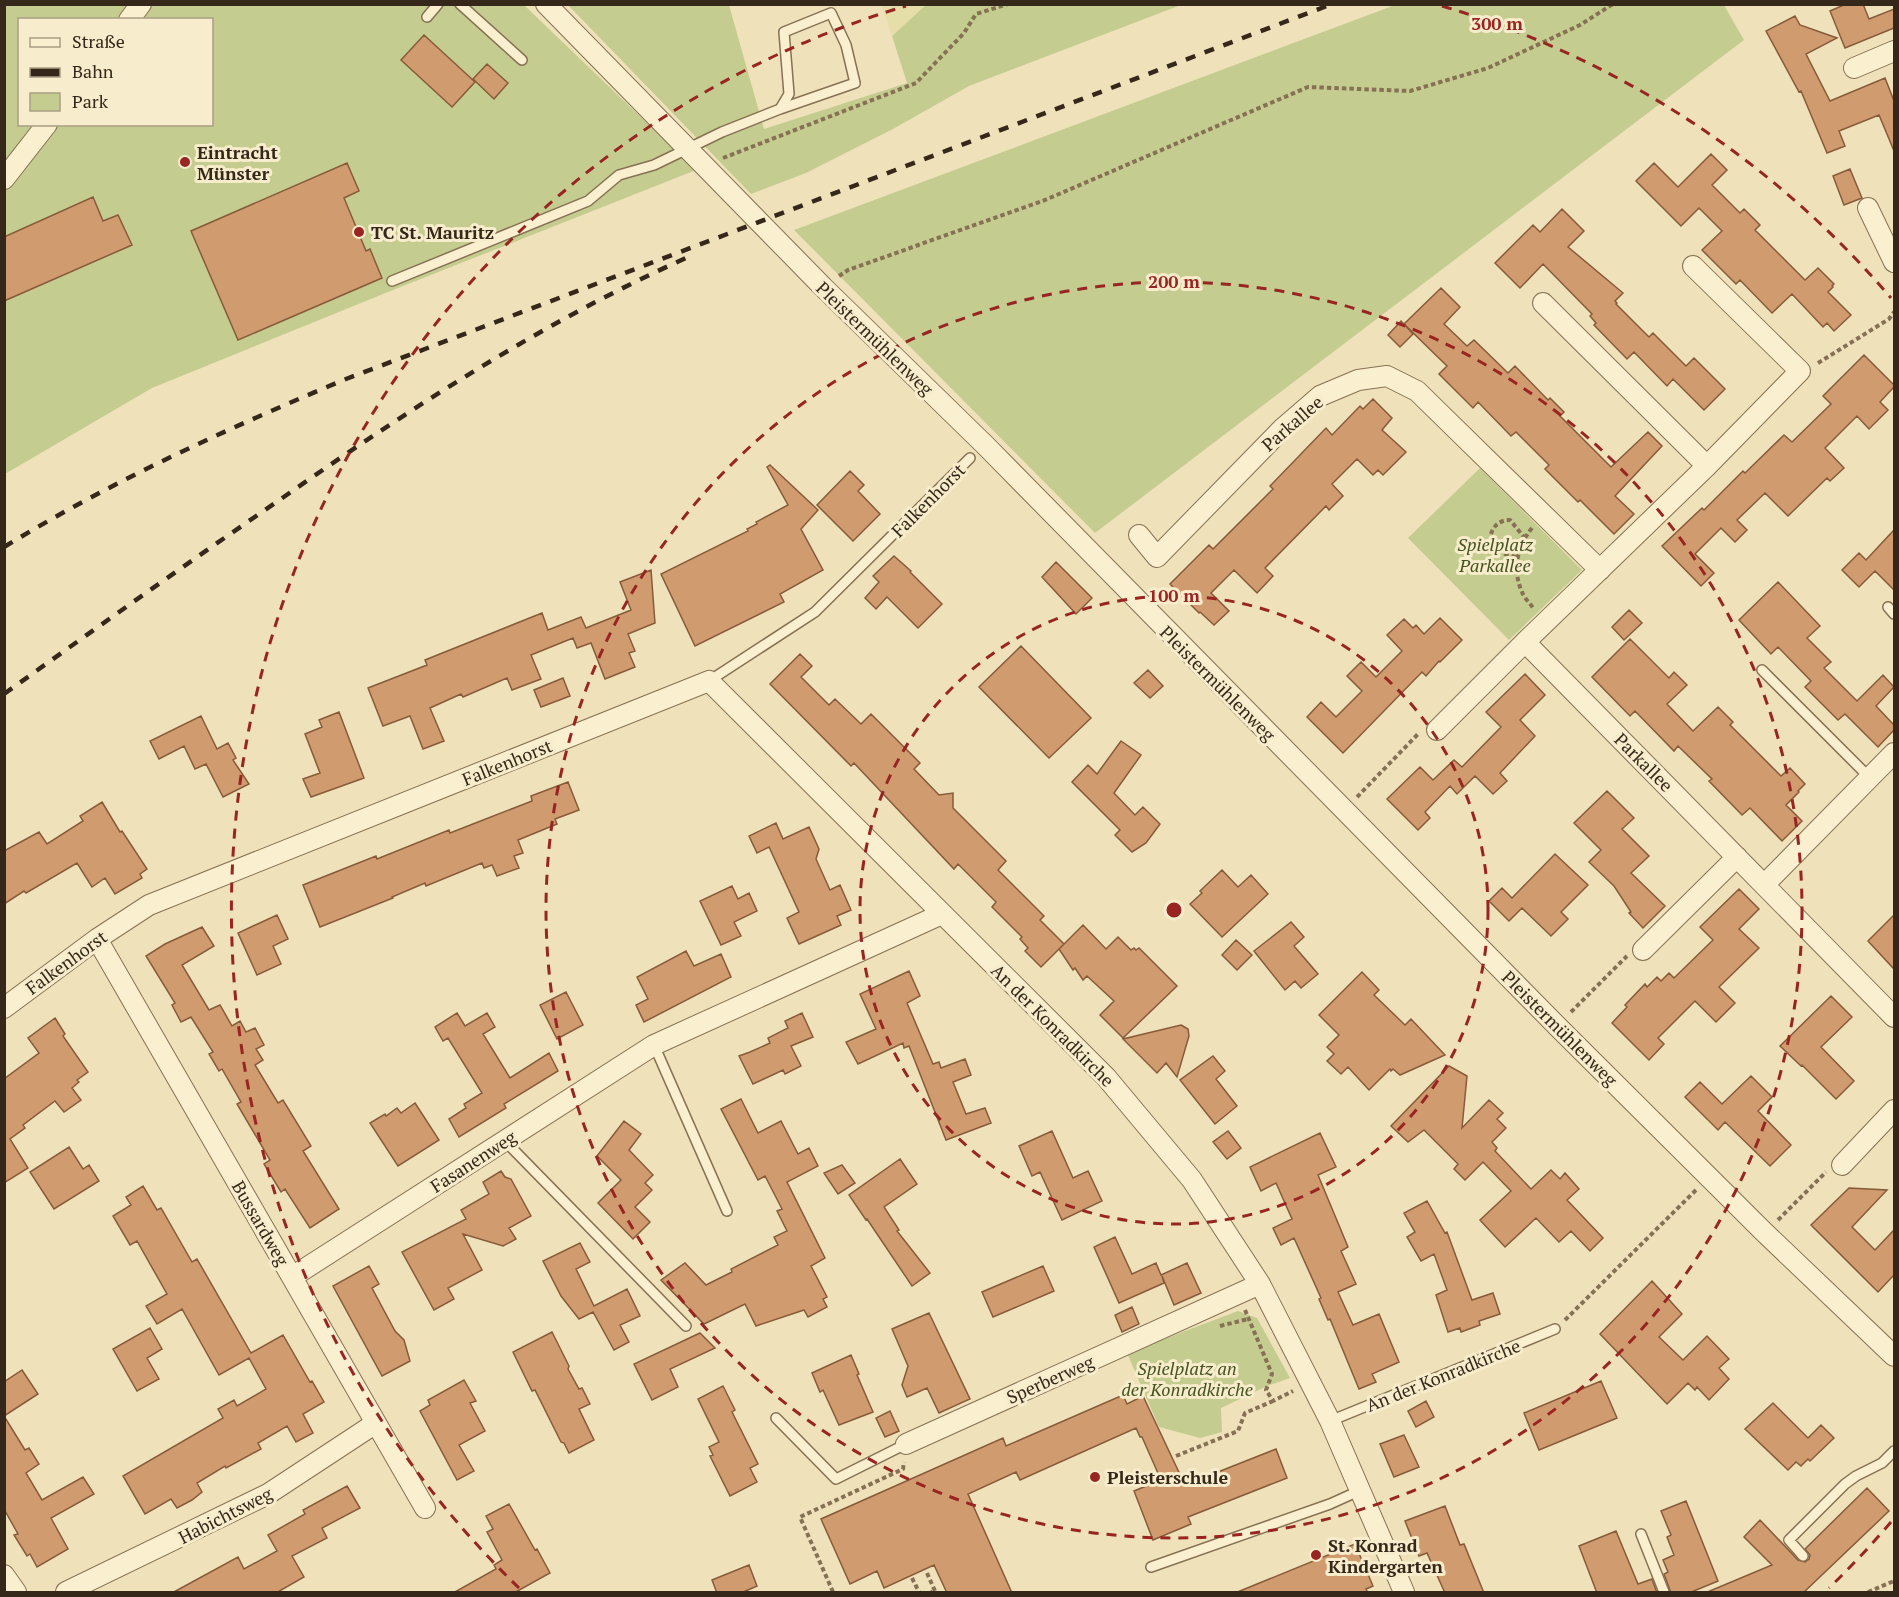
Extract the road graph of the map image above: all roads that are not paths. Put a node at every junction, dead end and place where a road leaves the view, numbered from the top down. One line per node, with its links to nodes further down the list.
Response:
1 (141, 4): 6 (street)
2 (438, 4): 5 (lane)
3 (460, 4): 8 (lane)
4 (546, 4): 12 (street, Pleistermühlenweg)
5 (427, 17)
6 (130, 18)
7 (1894, 51): 9 (street)
8 (522, 60)
9 (1854, 68)
10 (780, 109): 10 (lane); 12 (lane)
11 (45, 126): 13 (street)
12 (687, 148): 17 (lane); 45 (street, Pleistermühlenweg)
13 (4, 179)
14 (1868, 208): 15 (street)
15 (1894, 262)
16 (1693, 266): 20 (street)
17 (392, 280)
18 (1543, 303): 20 (street)
19 (970, 458): 25 (lane, Falkenhorst)
20 (1707, 466): 22 (street)
21 (1139, 535): 22 (street, Parkallee)
22 (1600, 570): 23 (street)
23 (1525, 642): 26 (street); 29 (street, Parkallee)
24 (1762, 670): 28 (lane)
25 (709, 681): 31 (street, An der Konradkirche); 32 (street, Falkenhorst)
26 (1437, 730)
27 (1894, 753): 28 (street)
28 (1869, 777): 30 (street)
29 (1737, 857): 30 (street, Parkallee); 33 (street)
30 (1765, 884): 35 (street, Parkallee)
31 (942, 914): 36 (street, Fasanenweg); 42 (street, An der Konradkirche)
32 (97, 939): 34 (street, Falkenhorst); 41 (street, Bussardweg)
33 (1643, 950)
34 (4, 1008)
35 (1894, 1017)
36 (654, 1045): 38 (street, Fasanenweg); 40 (lane)
37 (1894, 1110): 39 (street)
38 (504, 1140): 41 (street, Fasanenweg); 43 (lane)
39 (1842, 1165)
40 (727, 1211)
41 (292, 1277): 48 (street, Bussardweg)
42 (1260, 1284): 47 (street, An der Konradkirche); 49 (street, Sperberweg)
43 (686, 1326)
44 (1556, 1329): 47 (lane, An der Konradkirche)
45 (1894, 1356)
46 (776, 1418): 49 (lane)
47 (1330, 1421): 51 (street, An der Konradkirche)
48 (376, 1424): 52 (street, Bussardweg); 58 (street, Habichtsweg)
49 (906, 1444)
50 (1894, 1451): 54 (lane)
51 (1360, 1490): 55 (lane); 59 (street, An der Konradkirche)
52 (425, 1508)
53 (1641, 1534): 60 (lane)
54 (1803, 1556)
55 (1151, 1567)
56 (4, 1575): 57 (street)
57 (16, 1593)
58 (66, 1593)
59 (1404, 1593)
60 (1664, 1593)

